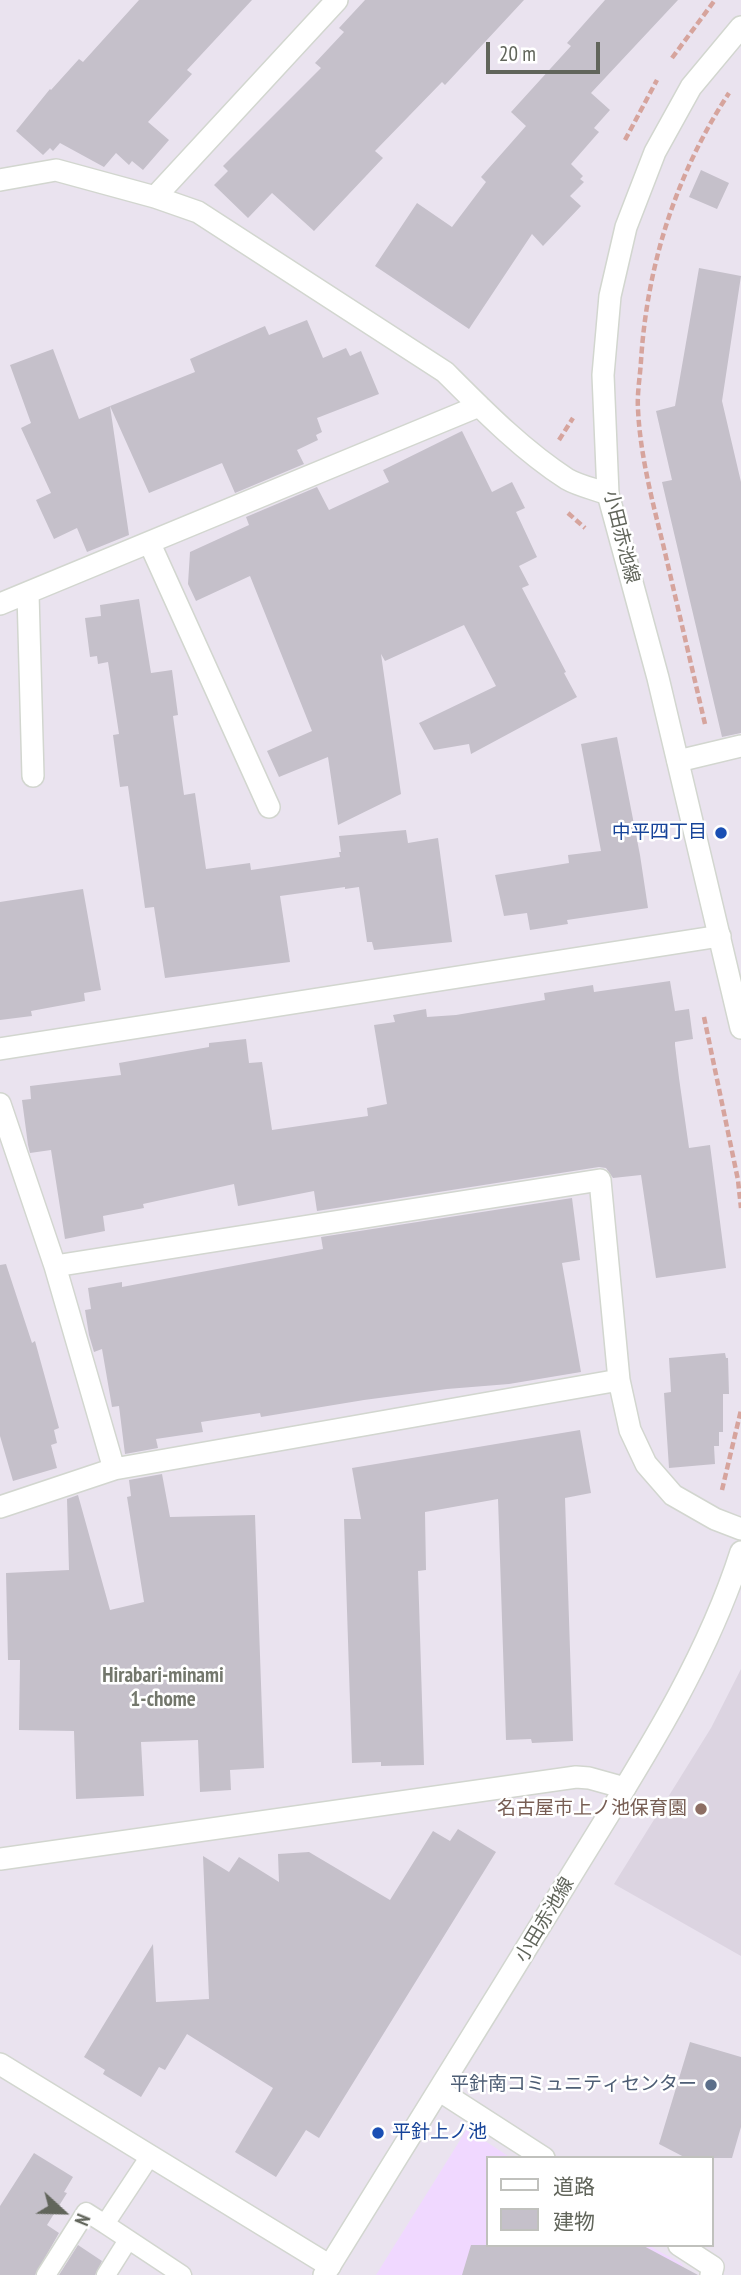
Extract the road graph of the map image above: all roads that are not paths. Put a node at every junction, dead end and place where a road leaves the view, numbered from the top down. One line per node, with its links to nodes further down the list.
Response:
1 (337, 0): 4 (street)
2 (741, 27): 6 (street, 小田赤池線)
3 (0, 180): 4 (street)
4 (155, 197): 5 (street)
5 (478, 406): 6 (street); 7 (street)
6 (608, 494): 11 (street, 小田赤池線)
7 (150, 544): 8 (street); 13 (street)
8 (28, 593): 9 (street); 12 (street)
9 (0, 604)
10 (741, 746): 11 (street)
11 (678, 761): 14 (street, 小田赤池線)
12 (33, 776)
13 (269, 807)
14 (720, 936): 15 (street, 小田赤池線); 16 (street)
15 (741, 1028)
16 (0, 1049)
17 (0, 1104): 18 (street)
18 (55, 1266): 19 (street); 20 (street)
19 (619, 1380): 20 (street); 22 (street)
20 (114, 1469): 21 (street)
21 (0, 1507)
22 (741, 1529)
23 (741, 1552): 24 (street, 小田赤池線)
24 (625, 1788): 25 (street); 27 (street, 小田赤池線)
25 (0, 1859)
26 (0, 2064): 28 (street)
27 (440, 2091): 29 (street); 33 (street, 小田赤池線)
28 (150, 2156): 30 (lane); 33 (street)
29 (541, 2156)
30 (105, 2224): 31 (lane); 34 (lane)
31 (128, 2240): 35 (lane); 36 (lane)
32 (682, 2247): 37 (street)
33 (327, 2270)
34 (46, 2275)
35 (107, 2275)
36 (182, 2275)
37 (711, 2275)

